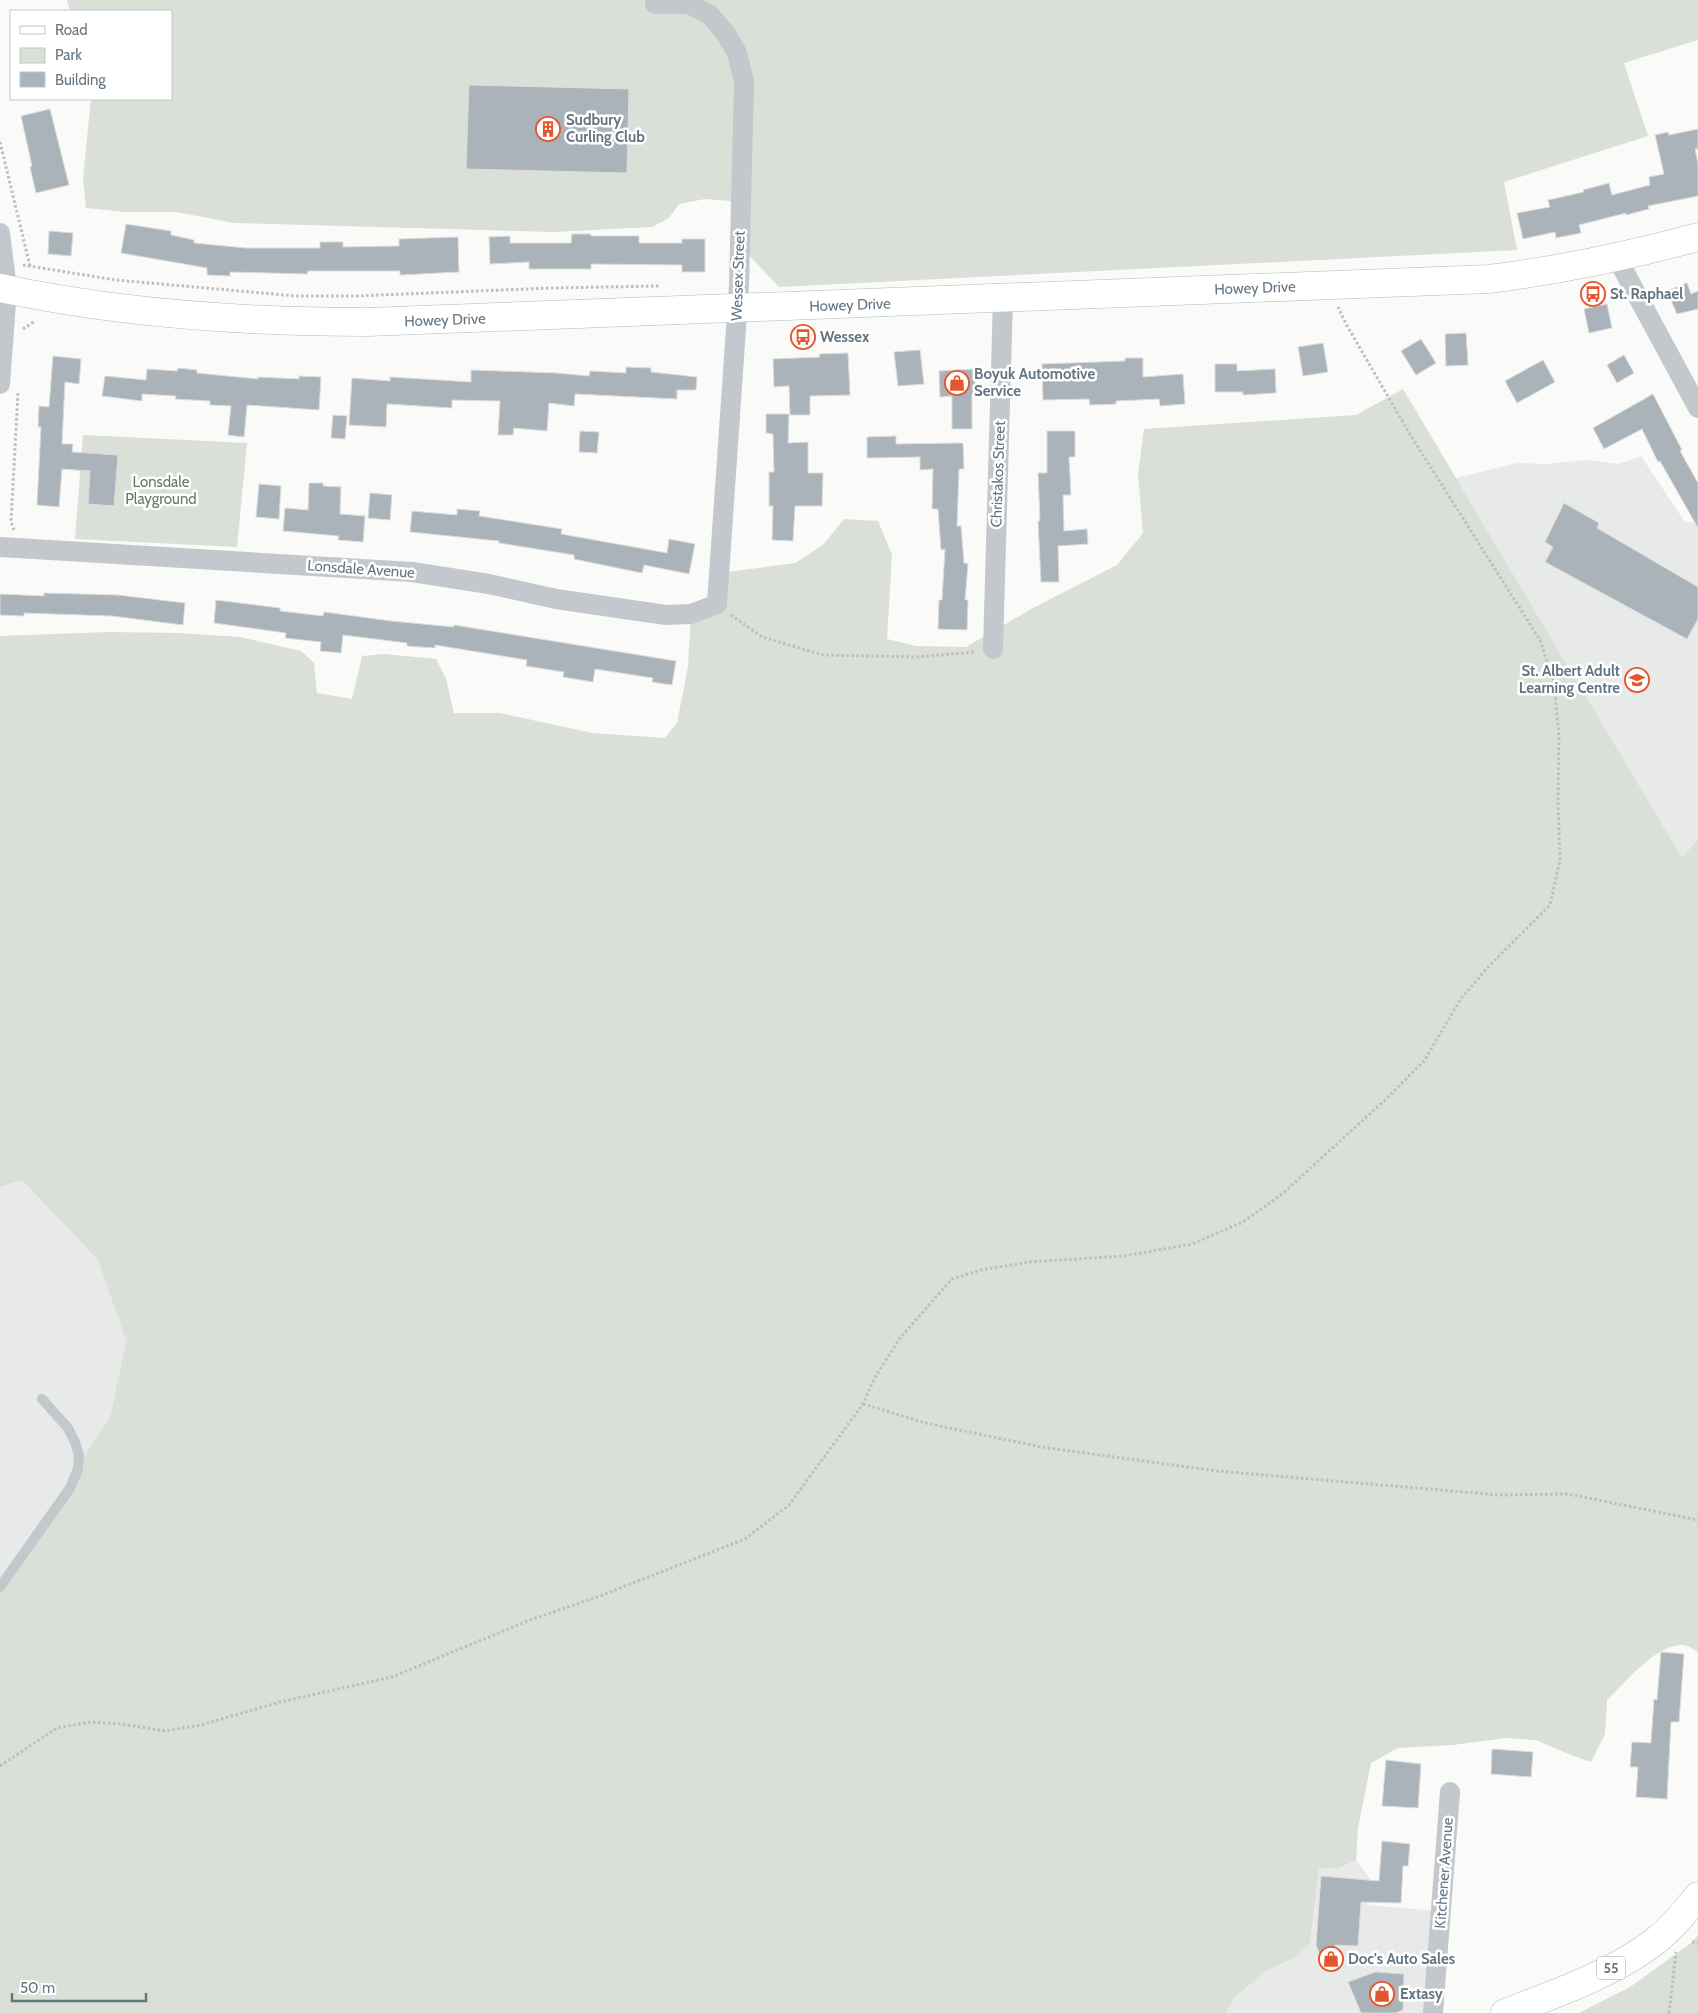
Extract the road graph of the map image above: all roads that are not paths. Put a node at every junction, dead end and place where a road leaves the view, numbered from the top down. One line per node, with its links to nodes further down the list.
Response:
1 (654, 4): 7 (street, Wessex Street)
2 (0, 233): 5 (street)
3 (1698, 237): 4 (main road, Howey Drive)
4 (1617, 258): 6 (main road, Howey Drive); 9 (street)
5 (4, 280): 7 (main road, Howey Drive); 8 (street)
6 (1003, 298): 7 (main road, Howey Drive); 12 (street, Christakos Street)
7 (737, 309): 11 (street, Wessex Street)
8 (9, 383)
9 (1698, 408)
10 (0, 547): 11 (street, Lonsdale Avenue)
11 (717, 604)
12 (993, 649)
13 (42, 1399): 14 (lane)
14 (0, 1587)
15 (1450, 1792): 17 (street, Kitchener Avenue)
16 (1698, 1896): 18 (main road, 55)
17 (1433, 2013)
18 (1505, 2013)

